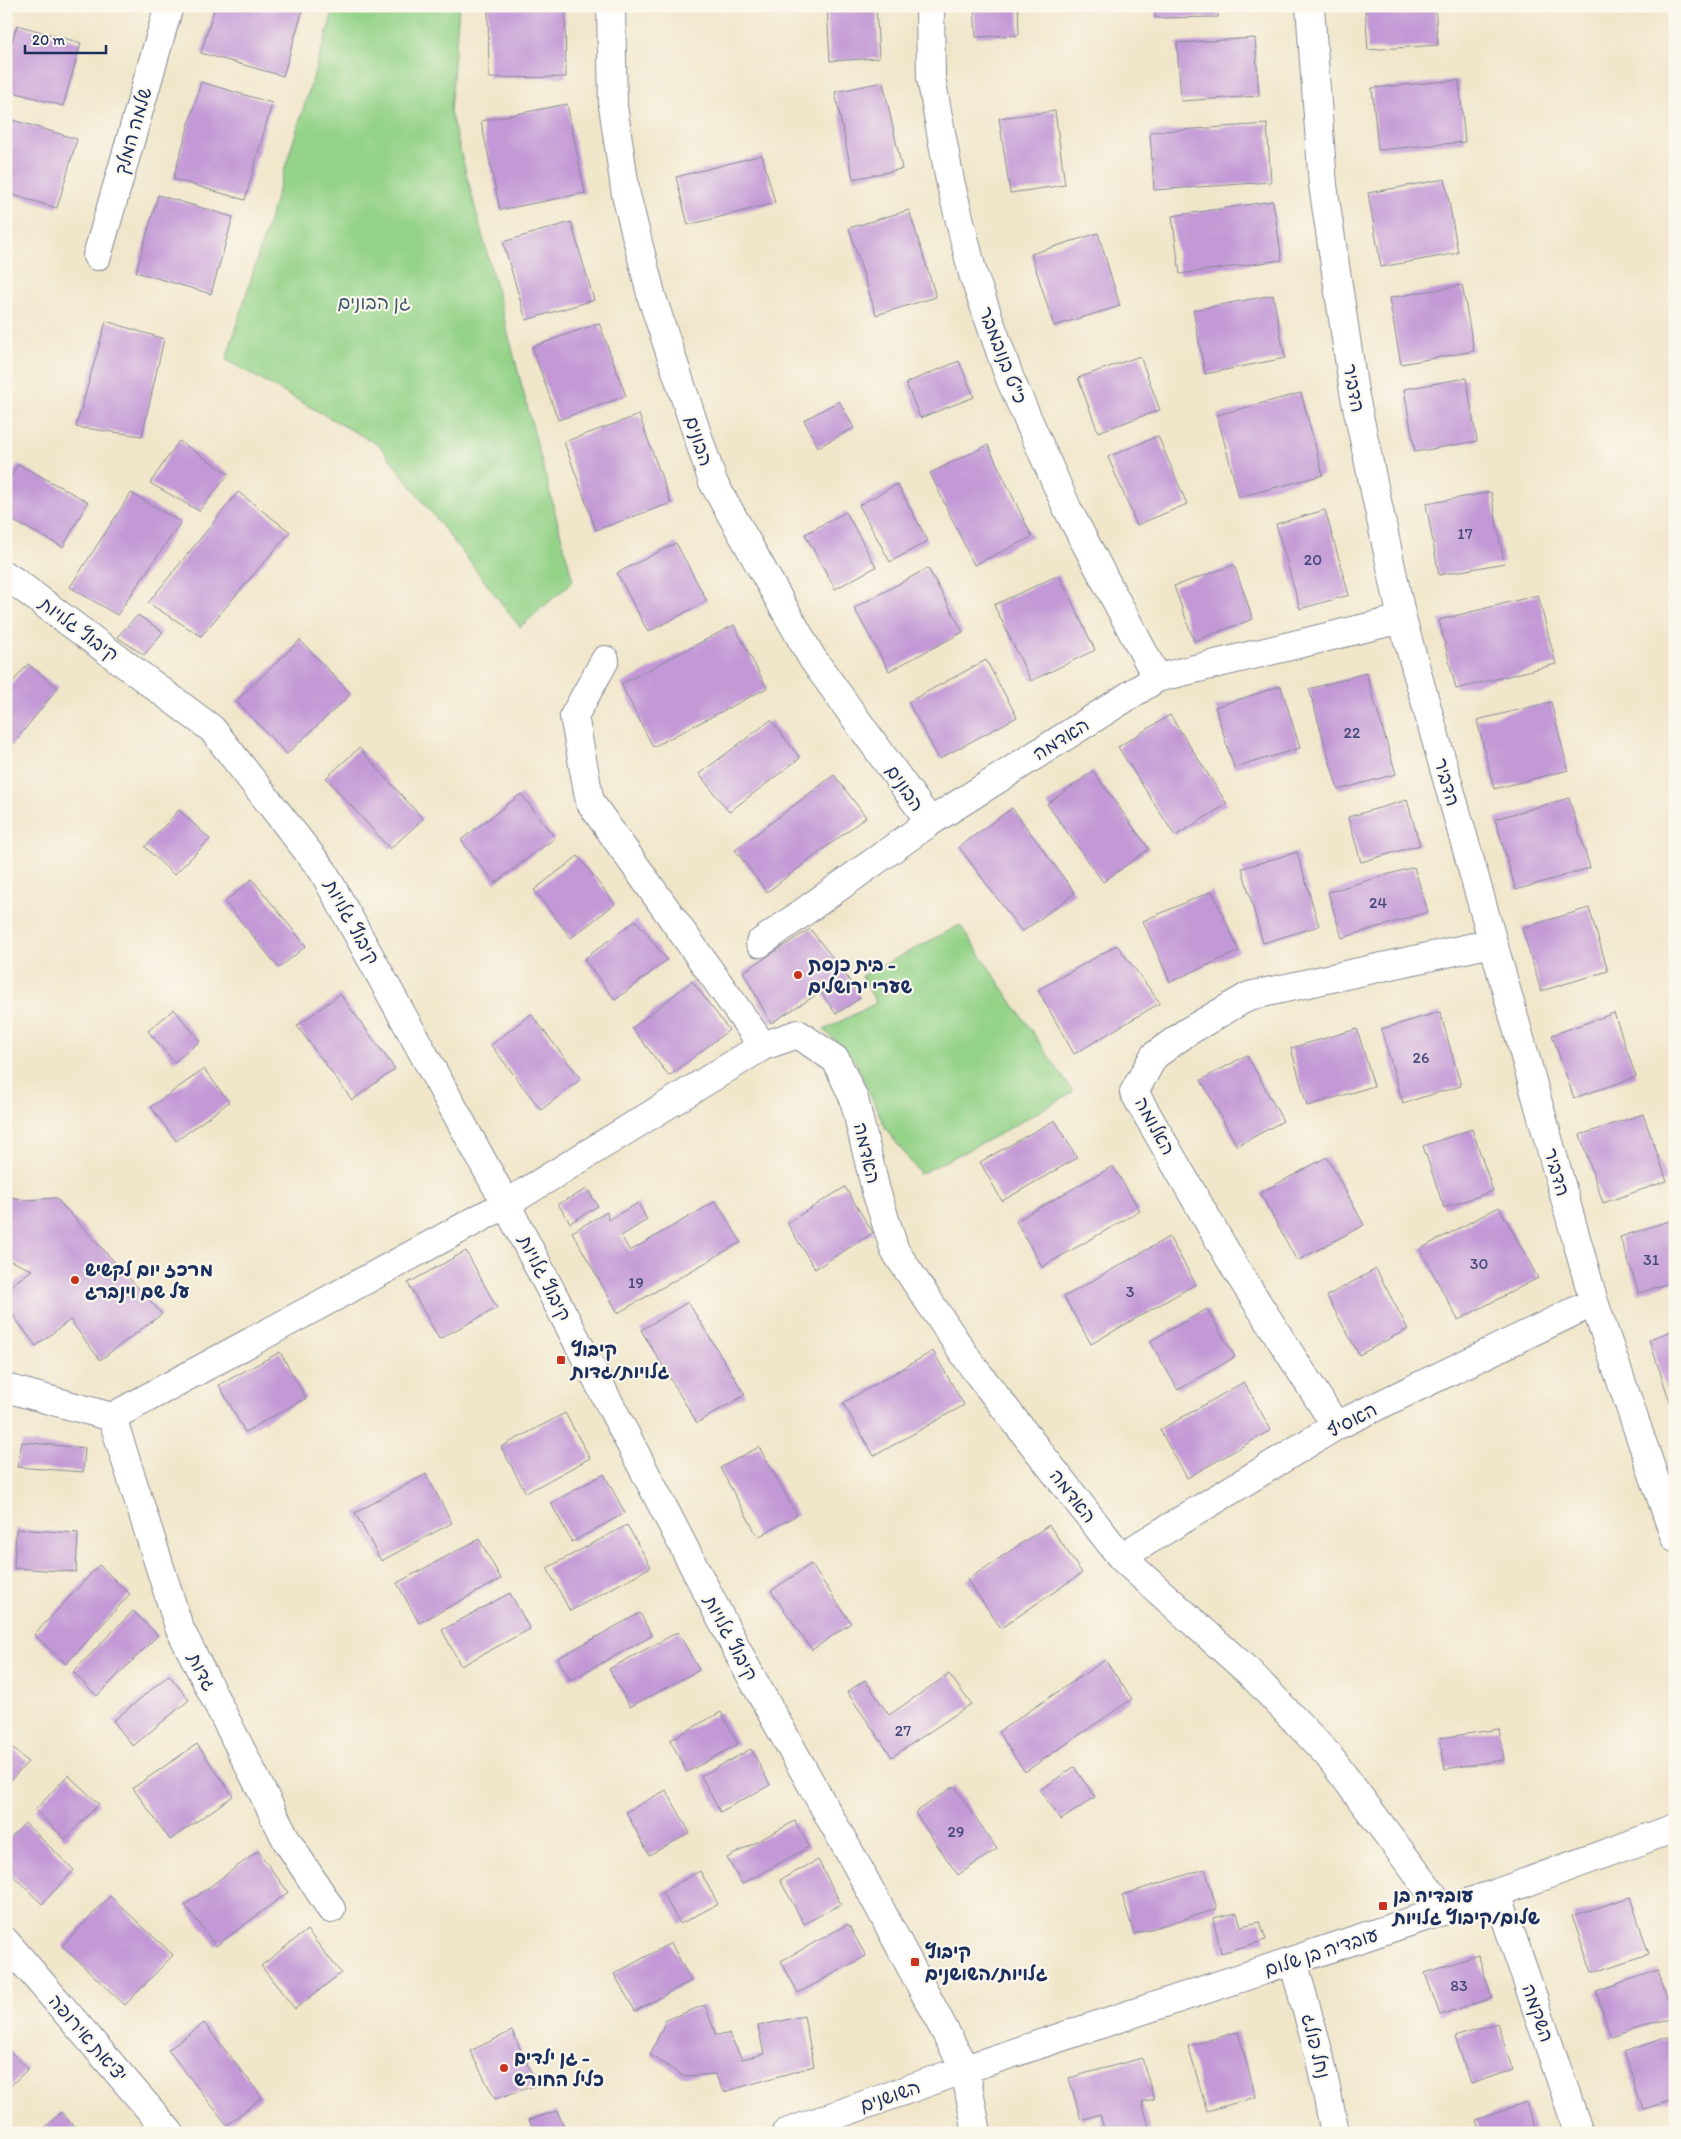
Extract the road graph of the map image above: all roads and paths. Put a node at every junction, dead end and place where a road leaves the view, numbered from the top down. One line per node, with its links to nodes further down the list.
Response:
1 (170, 6): 5 (street, שלמה המלך)
2 (611, 6): 10 (street, הבונים)
3 (930, 6): 9 (street, כ"ט בנובמבר)
4 (1310, 6): 7 (street, הדביר)
5 (97, 256)
6 (6, 576): 14 (street, קיבוץ גלויות)
7 (1402, 619): 9 (street, האדמה); 11 (street, הדביר)
8 (605, 660): 13 (street)
9 (1157, 678): 10 (street, האדמה)
10 (930, 822): 12 (street, האדמה)
11 (1492, 943): 15 (street, הדביר); 18 (street, האלומה)
12 (760, 944)
13 (763, 1046): 14 (street, האדמה); 20 (street, האדמה)
14 (506, 1204): 17 (street, האדמה); 27 (street, קיבוץ גלויות)
15 (1594, 1302): 18 (street, האסיף); 19 (street, הדביר)
16 (6, 1388): 17 (street)
17 (112, 1417): 23 (street, גדות)
18 (1336, 1426): 20 (street, האסיף)
19 (1675, 1538)
20 (1121, 1558): 24 (street)
21 (1675, 1828): 22 (street, עובדיה בן שלום)
22 (1497, 1893): 24 (street, עובדיה בן שלום); 32 (street, השקמה)
23 (331, 1909)
24 (1445, 1910): 26 (street, עובדיה בן שלום)
25 (6, 1942): 28 (street, יציאת אירופה)
26 (1293, 1961): 27 (street, עובדיה בן שלום); 31 (street, נחל פולג)
27 (965, 2070): 29 (street, השושנים); 30 (street, קיבוץ גלויות)
28 (170, 2133)
29 (786, 2133)
30 (977, 2133)
31 (1335, 2133)
32 (1579, 2133)

